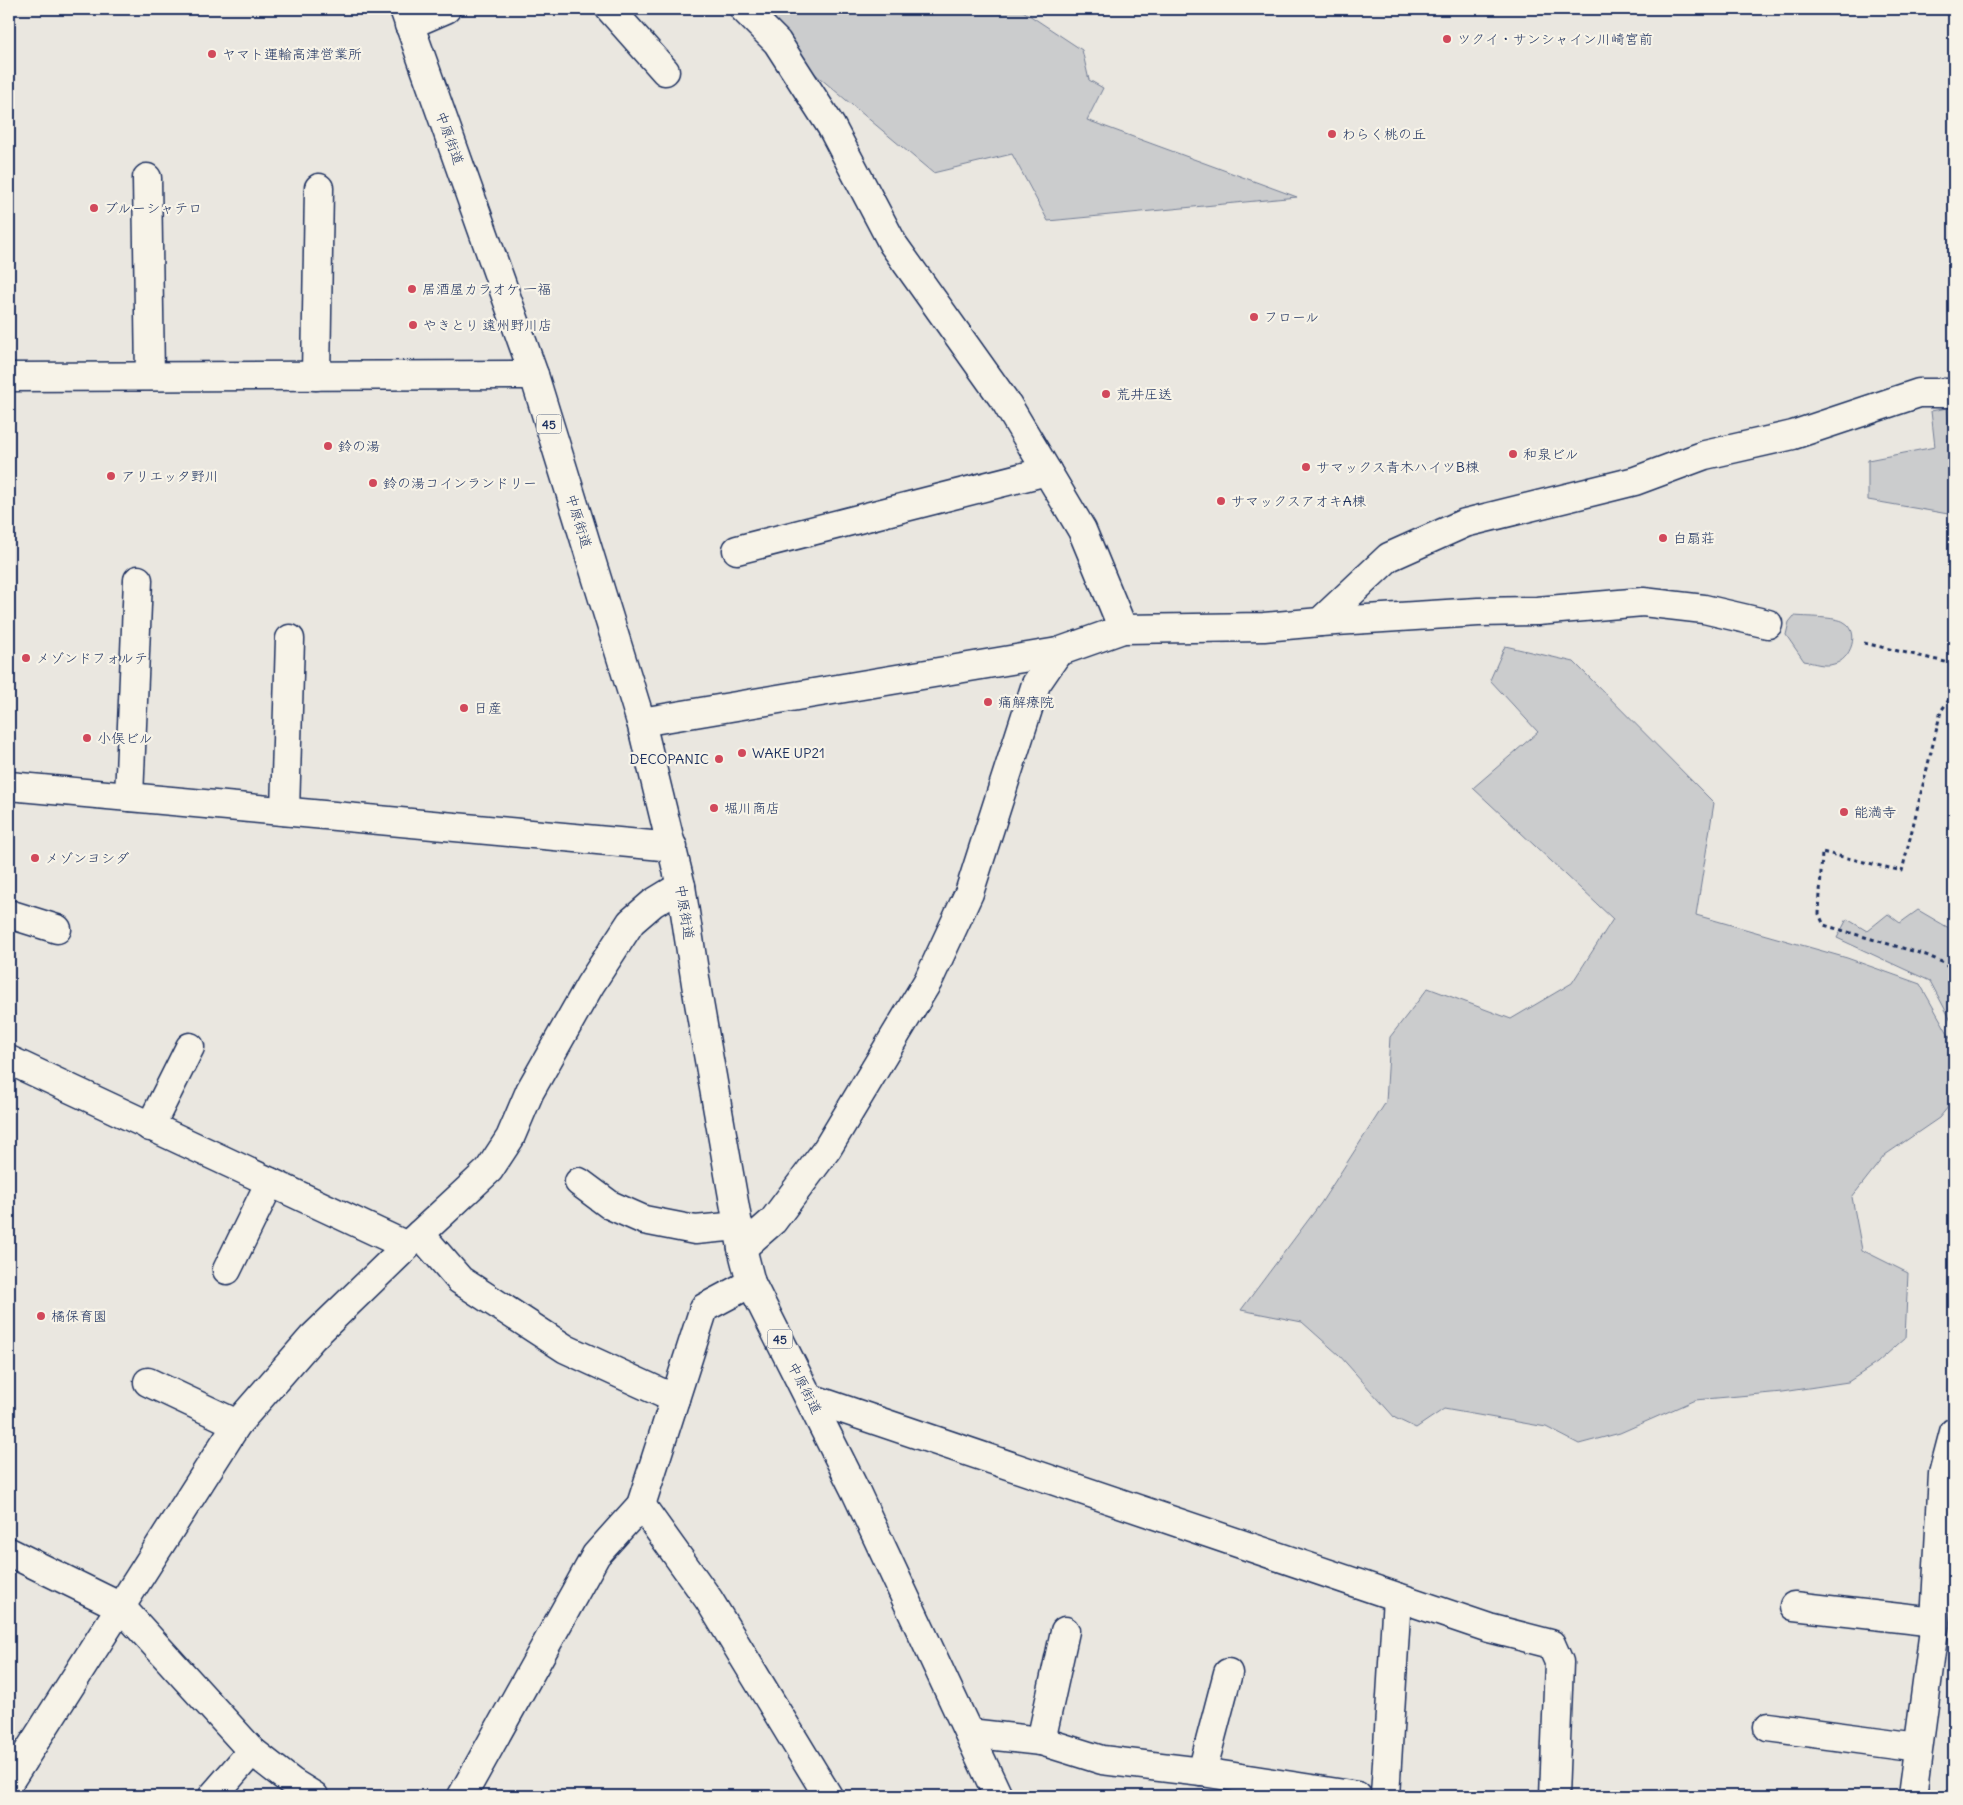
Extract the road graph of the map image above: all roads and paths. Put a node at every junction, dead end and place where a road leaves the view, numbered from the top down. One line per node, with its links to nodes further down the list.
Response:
1 (446, 9): 4 (street)
2 (610, 9): 5 (street)
3 (744, 9): 13 (street)
4 (407, 17): 8 (street, 中原街道 / 45)
5 (665, 71)
6 (147, 178): 10 (street)
7 (319, 188): 11 (street)
8 (534, 374): 11 (street); 24 (street, 中原街道 / 45)
9 (9, 376): 10 (street)
10 (150, 376): 11 (street)
11 (316, 376)
12 (1954, 393): 16 (street)
13 (1047, 472): 14 (street); 18 (street)
14 (737, 550)
15 (138, 580): 26 (street)
16 (1320, 622): 17 (street); 18 (street)
17 (1768, 624)
18 (1123, 629): 21 (street)
19 (290, 639): 27 (street)
20 (1864, 643): 22 (path)
21 (1058, 652): 24 (street); 38 (street)
22 (1954, 664)
23 (1954, 693): 32 (path)
24 (641, 722): 28 (street, 中原街道 / 45)
25 (9, 786): 26 (street)
26 (129, 797): 27 (street)
27 (285, 811): 28 (street)
28 (672, 847): 29 (street, 中原街道 / 45)
29 (681, 886): 38 (street, 中原街道 / 45); 39 (street)
30 (9, 914): 31 (street)
31 (57, 928)
32 (1954, 973)
33 (190, 1047): 35 (street)
34 (9, 1060): 35 (street)
35 (150, 1127): 36 (street)
36 (270, 1182): 39 (street); 40 (street)
37 (579, 1182): 38 (street)
38 (740, 1237): 41 (street, 中原街道 / 45)
39 (413, 1240): 44 (street); 45 (street)
40 (227, 1270)
41 (751, 1283): 43 (street, 中原街道 / 45); 44 (street)
42 (148, 1382): 45 (street)
43 (810, 1398): 49 (street); 56 (street, 中原街道 / 45)
44 (675, 1399): 47 (street)
45 (237, 1424): 51 (street)
46 (1954, 1432): 52 (street)
47 (641, 1505): 64 (street); 65 (street)
48 (9, 1552): 51 (street)
49 (1398, 1598): 68 (street); 69 (street)
50 (1794, 1606): 52 (street)
51 (121, 1607): 59 (street); 61 (street)
52 (1935, 1622): 58 (street)
53 (1065, 1631): 57 (street)
54 (1228, 1673): 60 (street)
55 (1768, 1727): 58 (street)
56 (968, 1733): 57 (street); 66 (street, 中原街道 / 45)
57 (1041, 1741): 60 (street)
58 (1918, 1747): 70 (street)
59 (252, 1751): 62 (street); 63 (street)
60 (1202, 1772): 67 (street)
61 (9, 1782)
62 (213, 1796)
63 (314, 1796)
64 (462, 1796)
65 (828, 1796)
66 (998, 1796)
67 (1357, 1796)
68 (1384, 1796)
69 (1554, 1796)
70 (1912, 1796)

